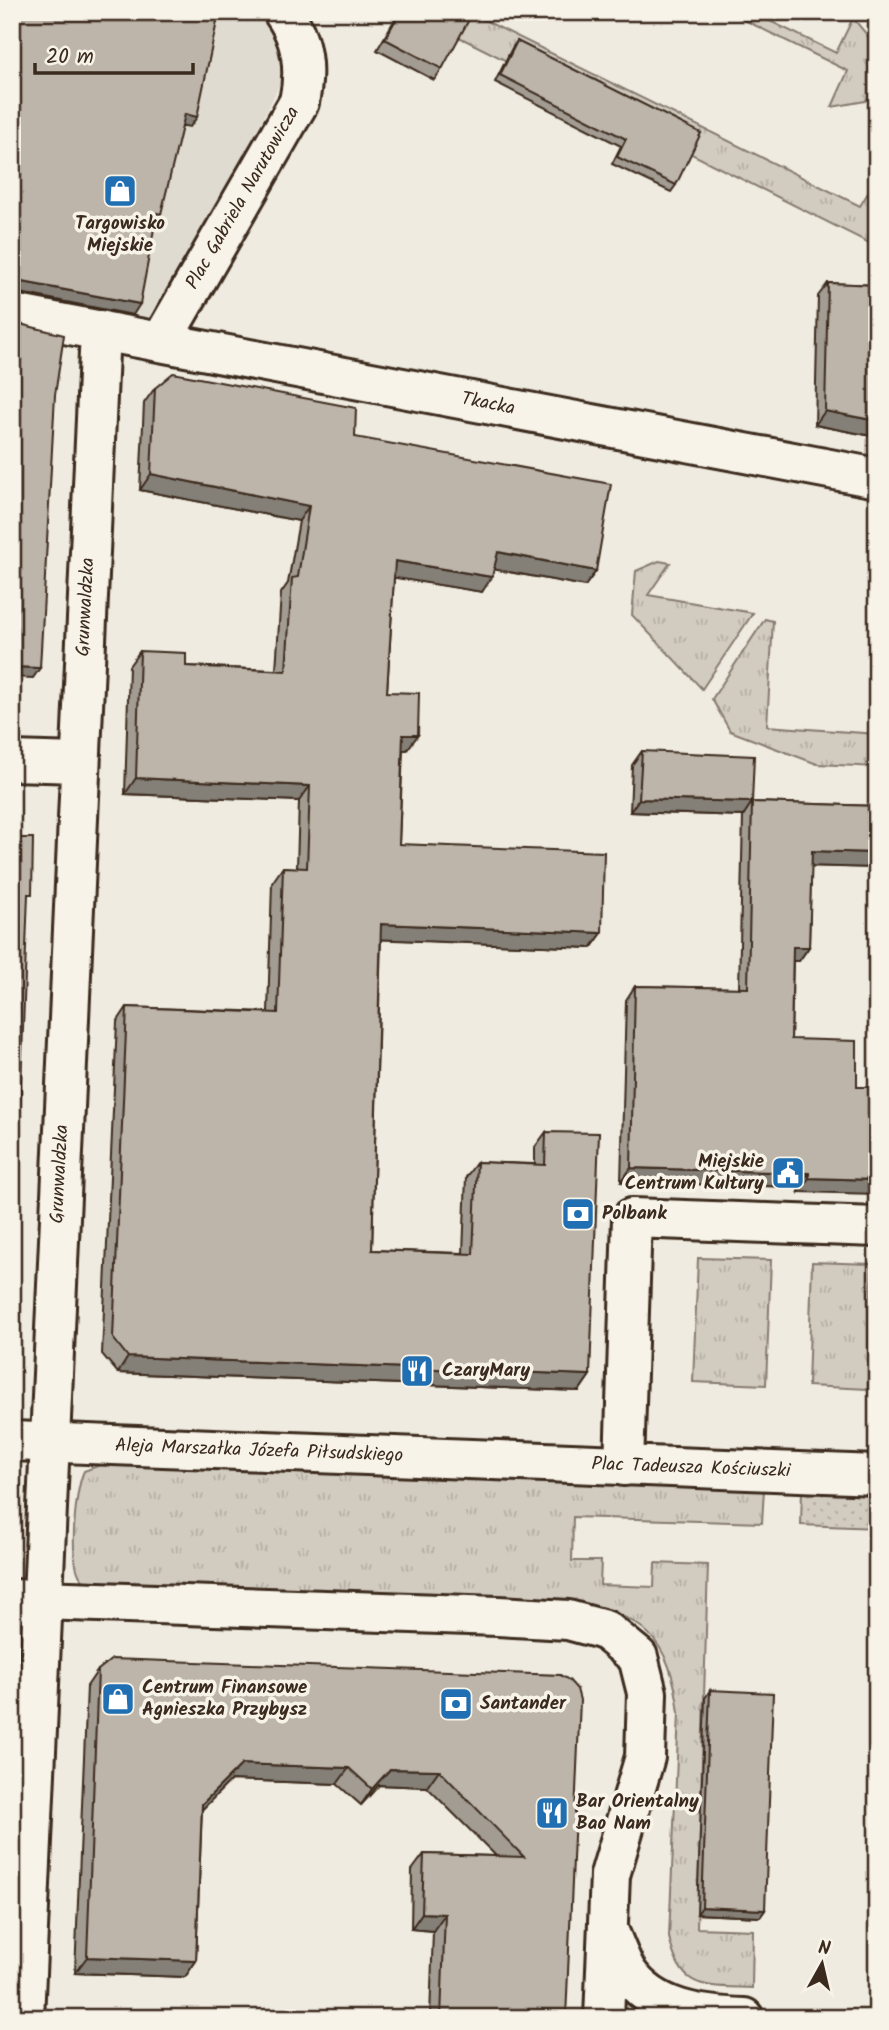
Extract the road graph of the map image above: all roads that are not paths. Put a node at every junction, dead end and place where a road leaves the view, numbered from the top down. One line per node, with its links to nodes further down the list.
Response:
1 (283, 12): 4 (street, Plac Gabriela Narutowicza)
2 (12, 314): 3 (street)
3 (100, 330): 4 (street, Tkacka); 7 (street, Grunwaldzka)
4 (162, 340): 5 (street, Tkacka)
5 (877, 478)
6 (12, 761): 7 (street)
7 (79, 762): 9 (street, Grunwaldzka)
8 (877, 1227): 11 (street)
9 (30, 1442): 10 (street, Aleja Marszałka Józefa Piłsudskiego); 13 (street, Grunwaldzka)
10 (506, 1461): 11 (street, Plac Tadeusza Kościuszki)
11 (624, 1466): 12 (street, Plac Tadeusza Kościuszki)
12 (877, 1475)
13 (27, 1600): 14 (street); 15 (street, Grunwaldzka)
14 (608, 1930): 16 (street); 17 (street)
15 (24, 2018)
16 (604, 2018)
17 (744, 2018)

